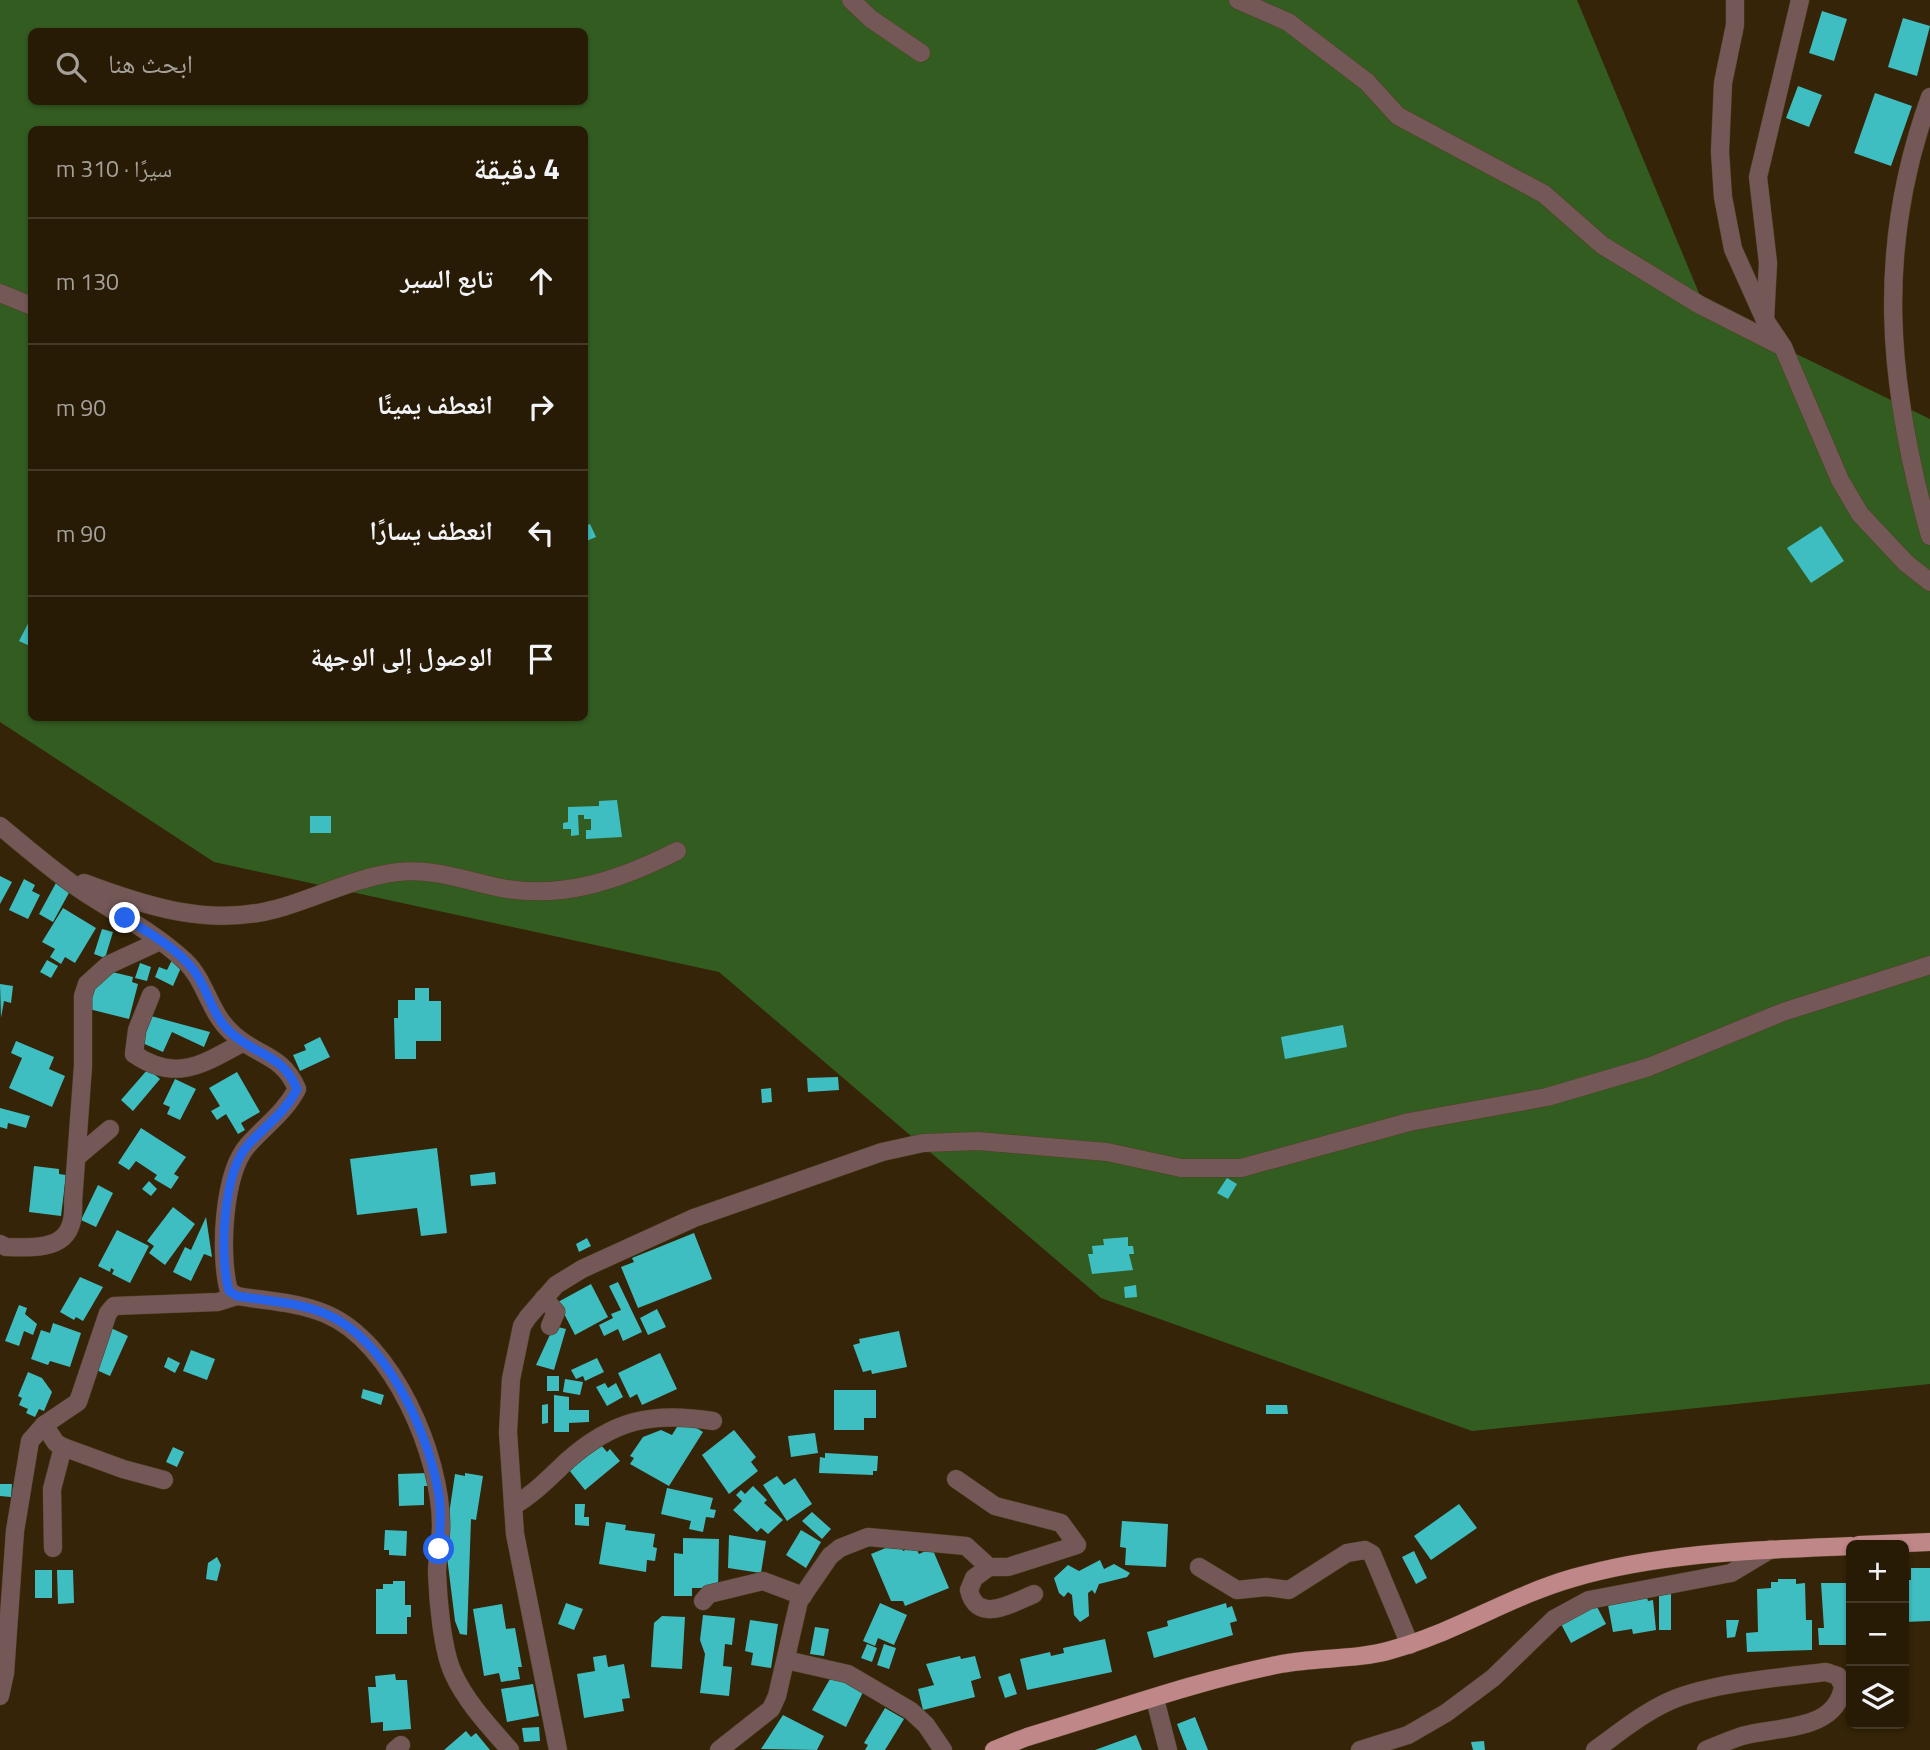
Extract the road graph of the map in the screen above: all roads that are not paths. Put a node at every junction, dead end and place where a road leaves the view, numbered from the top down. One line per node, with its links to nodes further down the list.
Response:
1 (850, 0): 5 (street)
2 (1238, 0): 10 (street)
3 (1735, 0): 9 (street)
4 (1800, 0): 9 (street)
5 (921, 53)
6 (1930, 97): 11 (street)
7 (0, 293): 8 (street)
8 (28, 304)
9 (1765, 320): 10 (street)
10 (1783, 347): 12 (street)
11 (1930, 536)
12 (1930, 582)
13 (0, 826): 15 (street)
14 (677, 851): 15 (street)
15 (57, 873): 16 (street)
16 (160, 941): 19 (street); 21 (street)
17 (1930, 965): 24 (street)
18 (151, 996): 19 (street)
19 (242, 1043): 23 (street)
20 (110, 1129): 21 (street)
21 (78, 1156): 22 (street)
22 (0, 1244)
23 (237, 1296): 27 (street); 46 (street)
24 (544, 1298): 25 (street); 31 (street)
25 (550, 1326)
26 (713, 1421): 31 (street)
27 (44, 1425): 28 (street); 44 (street)
28 (63, 1447): 30 (street); 35 (street)
29 (956, 1479): 37 (street)
30 (164, 1480)
31 (513, 1506): 47 (street)
32 (1930, 1542): 33 (main road)
33 (1909, 1543)
34 (1846, 1546): 36 (main road)
35 (53, 1548)
36 (1771, 1549): 42 (main road); 52 (street)
37 (989, 1567): 39 (street); 40 (street)
38 (1199, 1567): 42 (street)
39 (1034, 1594)
40 (803, 1596): 41 (street); 43 (street)
41 (703, 1601)
42 (1410, 1645): 45 (main road)
43 (786, 1660): 48 (street); 49 (street)
44 (0, 1696)
45 (1154, 1699): 50 (main road); 51 (street)
46 (510, 1750)
47 (558, 1750)
48 (719, 1750)
49 (943, 1750)
50 (994, 1750)
51 (1168, 1750)
52 (1360, 1750)
53 (1595, 1750): 54 (street)
54 (1706, 1750)

